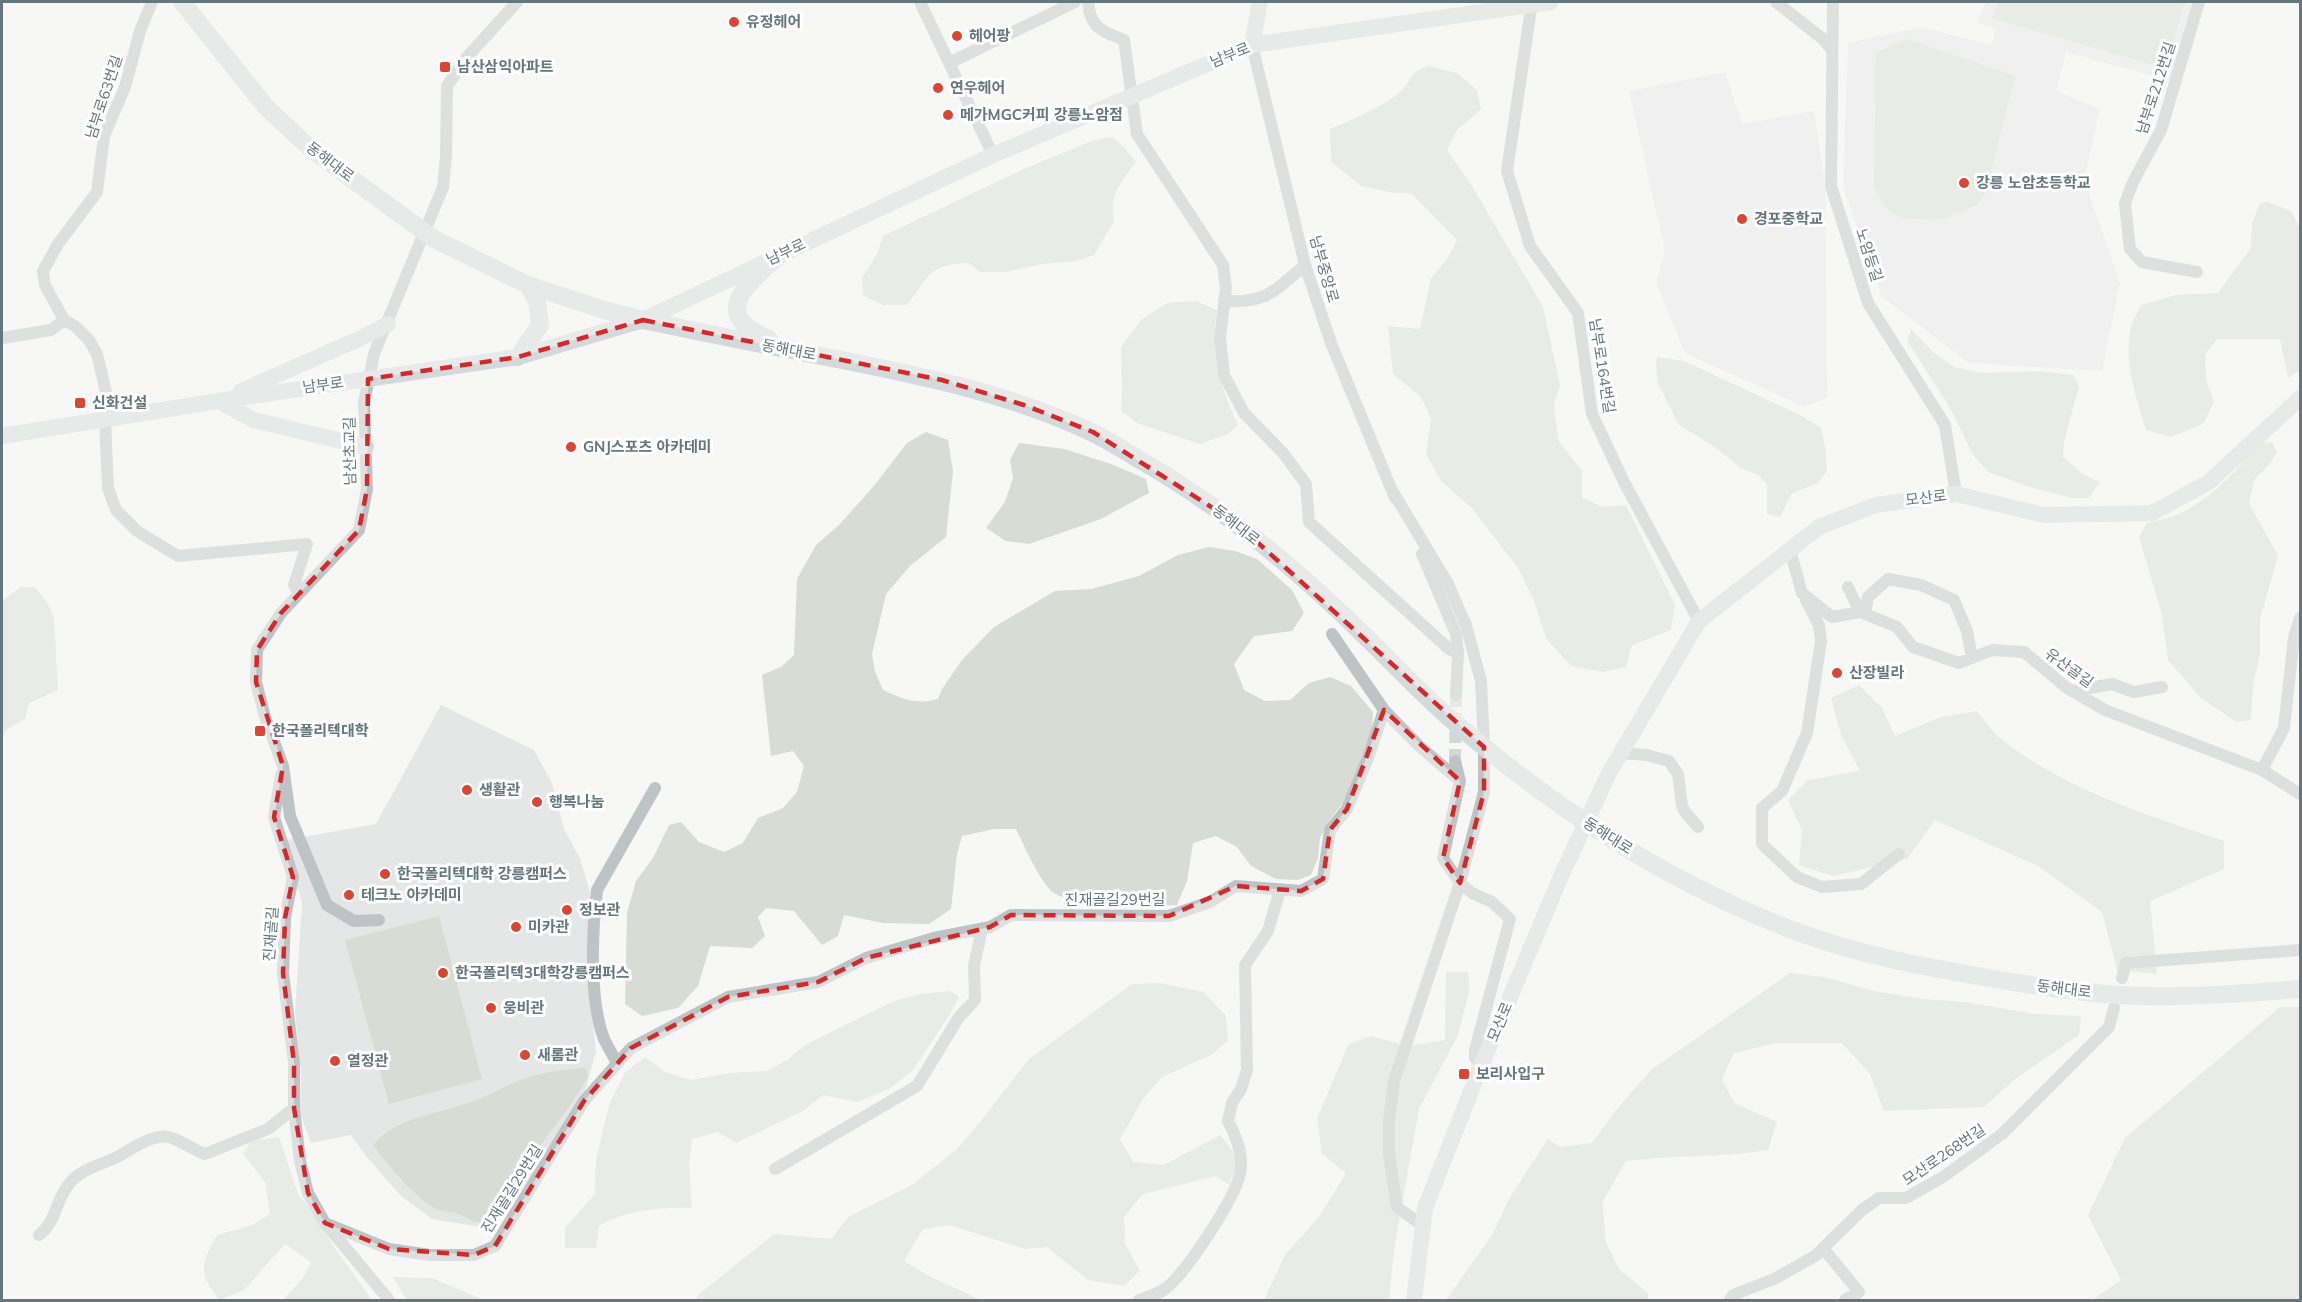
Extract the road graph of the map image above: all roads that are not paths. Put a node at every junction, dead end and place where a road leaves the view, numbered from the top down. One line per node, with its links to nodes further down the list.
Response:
1 (152, 2): 23 (street, 남부로63번길)
2 (182, 2): 21 (main road, 동해대로)
3 (517, 2): 25 (street, 남산초교길)
4 (920, 2): 15 (street)
5 (1075, 2): 15 (street)
6 (1088, 2): 16 (street)
7 (1260, 2): 13 (street)
8 (1551, 2): 11 (street, 남부로)
9 (1776, 2): 14 (street)
10 (2199, 2): 20 (street, 남부로212번길)
11 (1532, 3): 13 (street, 남부로); 42 (street, 남부로164번길)
12 (1833, 3): 14 (street, 노암등길)
13 (1252, 45): 16 (street, 남부로); 19 (street, 남부중앙로)
14 (1832, 50): 35 (street, 노암등길)
15 (949, 63): 17 (street)
16 (1132, 96): 17 (street, 남부로); 22 (street)
17 (993, 155): 18 (street, 남부로)
18 (779, 256): 24 (street, 남부로); 27 (main road)
19 (1305, 265): 22 (street); 34 (street, 남부중앙로)
20 (2197, 272)
21 (528, 285): 24 (main road, 동해대로); 28 (main road)
22 (1224, 301): 44 (street)
23 (64, 320): 26 (street); 31 (street, 남부로63번길)
24 (642, 320): 27 (main road, 동해대로); 28 (street, 남부로)
25 (388, 324): 30 (street); 33 (street, 남산초교길)
26 (2, 338)
27 (801, 352): 50 (main road, 동해대로)
28 (518, 357): 30 (street, 남부로)
29 (2301, 398): 35 (street, 모산로)
30 (218, 400): 31 (street, 남부로); 33 (street)
31 (109, 419): 32 (street, 남부로); 39 (street, 남부로63번길)
32 (2, 436)
33 (366, 447): 39 (street, 남산초교길)
34 (1393, 492): 44 (street, 남부중앙로); 50 (street, 남부중앙로)
35 (1956, 494): 36 (street, 모산로)
36 (1790, 550): 38 (street); 42 (street, 모산로)
37 (1848, 587): 40 (street)
38 (1802, 593): 40 (street, 유산골길); 59 (street)
39 (298, 594): 53 (street, 남산초교길)
40 (1863, 613): 45 (street, 유산골길); 45 (street)
41 (2301, 618): 54 (street)
42 (1699, 621): 51 (street, 모산로)
43 (1332, 634): 49 (street)
44 (1458, 653): 48 (street, 남부중앙로)
45 (1972, 658): 47 (street, 유산골길)
46 (2162, 687): 47 (street)
47 (2073, 691): 54 (street, 유산골길)
48 (1456, 695)
49 (1384, 710): 55 (street); 61 (street, 진재골길29번길)
50 (1484, 747): 60 (street, 남부중앙로); 66 (main road, 동해대로)
51 (1620, 753): 58 (street); 69 (street, 모산로)
52 (1455, 762): 55 (street)
53 (283, 765): 62 (street, 남산초교길); 70 (street, 진재골길)
54 (2262, 770): 57 (street, 유산골길)
55 (1460, 781): 60 (street)
56 (655, 788): 68 (street)
57 (2301, 794)
58 (1698, 827)
59 (1899, 854)
60 (1460, 883): 69 (street); 73 (street, 남부중앙로)
61 (1280, 890): 63 (street, 진재골길29번길); 77 (street)
62 (379, 920)
63 (982, 929): 68 (street, 진재골길29번길); 71 (street)
64 (2301, 950): 65 (street)
65 (2122, 978)
66 (2301, 989)
67 (2114, 1008): 75 (street, 모산로268번길)
68 (617, 1064): 72 (street, 진재골길29번길)
69 (1481, 1066): 73 (street, 모산로)
70 (294, 1108): 72 (street, 진재골길); 74 (street)
71 (775, 1169)
72 (325, 1223): 76 (street, 진재골길)
73 (1423, 1226): 78 (street, 모산로)
74 (39, 1235)
75 (1823, 1248): 79 (street, 모산로268번길); 80 (street)
76 (389, 1300)
77 (1139, 1300)
78 (1414, 1300)
79 (1730, 1300)
80 (1845, 1300)

